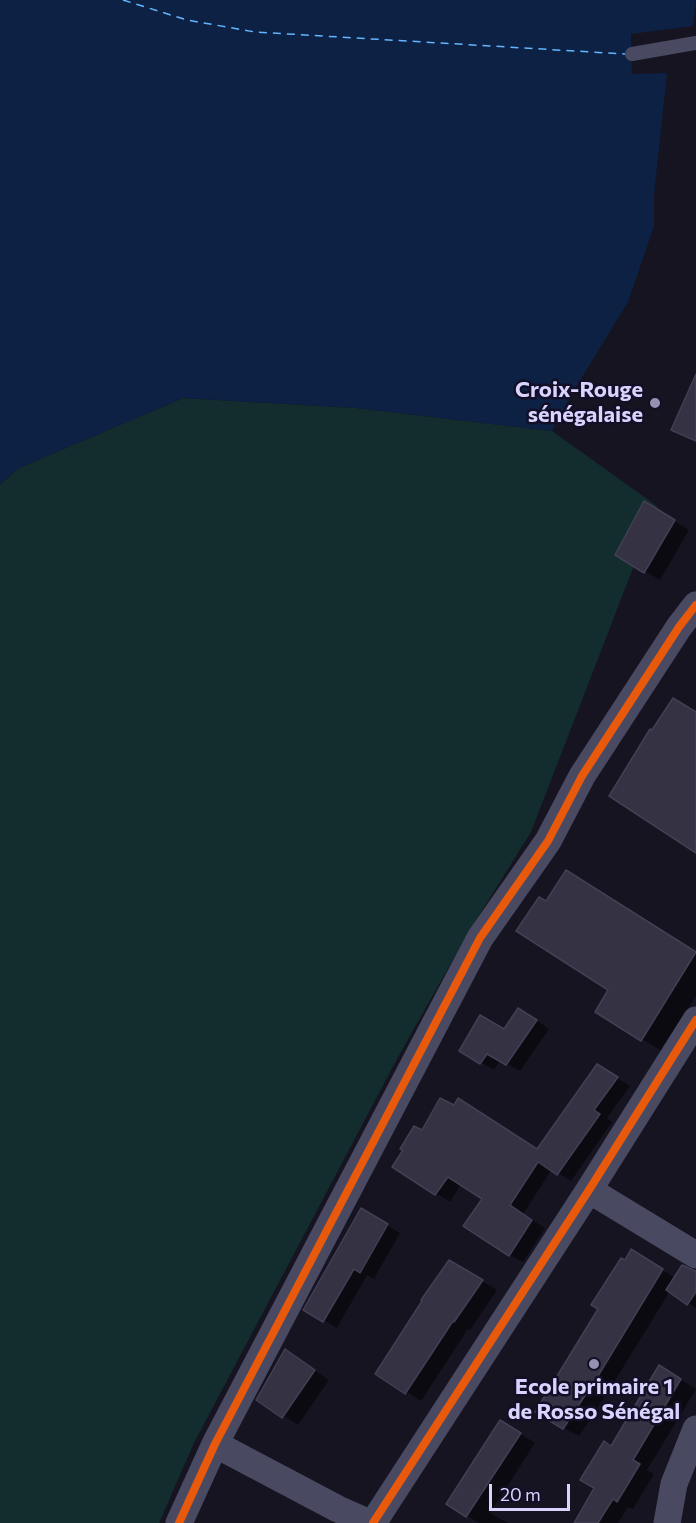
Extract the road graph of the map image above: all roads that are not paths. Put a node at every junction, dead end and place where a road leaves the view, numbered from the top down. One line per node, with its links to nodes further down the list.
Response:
1 (696, 43): 2 (lane)
2 (632, 54)
3 (696, 605): 8 (street)
4 (696, 1020): 5 (street)
5 (589, 1190): 6 (street); 11 (street)
6 (696, 1255)
7 (696, 1429): 12 (street)
8 (215, 1444): 9 (street); 10 (street)
9 (334, 1516): 11 (street)
10 (179, 1523)
11 (371, 1523)
12 (667, 1523)

